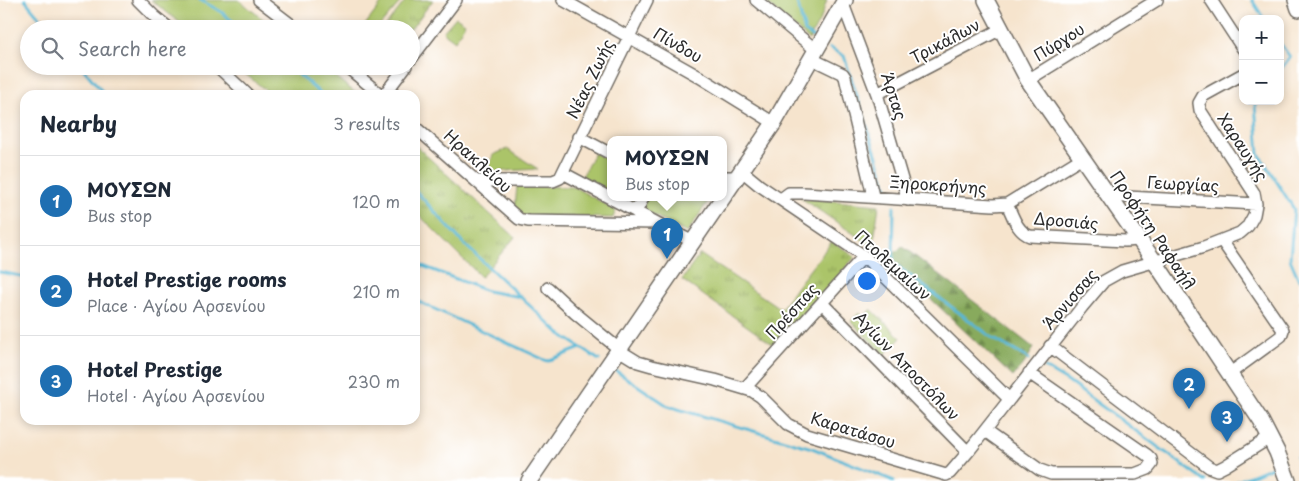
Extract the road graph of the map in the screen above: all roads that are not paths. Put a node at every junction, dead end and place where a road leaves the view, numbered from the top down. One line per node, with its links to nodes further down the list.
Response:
1 (138, 0): 13 (street)
2 (259, 0): 14 (street)
3 (456, 0): 18 (street)
4 (563, 0): 16 (street, Πίνδου)
5 (647, 0): 16 (street, Νέας Ζωής)
6 (756, 0): 19 (street)
7 (986, 0): 15 (street, Προφήτη Ραφαήλ)
8 (1157, 0): 24 (street, Πύργου)
9 (1211, 0): 17 (street)
10 (1296, 0): 12 (street)
11 (844, 2): 19 (street); 28 (street, Άρτας)
12 (1299, 9)
13 (159, 20)
14 (285, 20)
15 (1001, 30): 24 (street, Προφήτη Ραφαήλ); 28 (street, Τρικάλων)
16 (629, 36): 29 (street, Πίνδου); 31 (street, Νέας Ζωής)
17 (1239, 43)
18 (420, 47)
19 (815, 55): 29 (street); 38 (street)
20 (227, 75): 25 (street)
21 (357, 75): 26 (street)
22 (399, 75): 27 (street)
23 (1239, 76): 47 (street, Χαραυγής)
24 (1028, 80): 33 (street, Προφήτη Ραφαήλ)
25 (243, 90)
26 (376, 90)
27 (386, 90)
28 (877, 94): 42 (street, Άρτας)
29 (774, 123): 35 (street)
30 (420, 132): 36 (street, Ηρακλείου)
31 (579, 137): 32 (street); 34 (street, Νέας Ζωής)
32 (607, 152)
33 (1082, 158): 39 (street, Προφήτη Ραφαήλ); 46 (street, Ξηροκρήνης)
34 (563, 173): 36 (street); 40 (street)
35 (735, 175): 37 (street); 41 (street, Πτολεμαίων)
36 (476, 182): 49 (street, Ηρακλείου)
37 (727, 188)
38 (873, 196): 41 (street, Ξηροκρήνης); 42 (street, Ξηροκρήνης)
39 (1109, 196): 47 (street, Γεωργίας); 50 (street, Προφήτη Ραφαήλ)
40 (607, 197)
41 (781, 198): 53 (street, Πτολεμαίων)
42 (908, 200): 46 (street, Ξηροκρήνης)
43 (615, 201): 48 (street)
44 (642, 201): 48 (street)
45 (719, 201): 52 (street)
46 (1007, 204): 50 (street, Δροσιάς)
47 (1256, 204): 51 (street, Άρνισσας)
48 (636, 212): 49 (street)
49 (657, 223): 52 (street)
50 (1139, 240): 54 (street, Προφήτη Ραφαήλ)
51 (1222, 241): 54 (street, Άρνισσας); 60 (street)
52 (693, 242): 58 (street)
53 (864, 256): 56 (street, Πρέσπας); 62 (street, Πτολεμαίων)
54 (1155, 262): 57 (street, Άρνισσας); 60 (street, Προφήτη Ραφαήλ)
55 (548, 288): 58 (street, Καρατάσου)
56 (822, 303): 61 (street, Πρέσπας); 65 (street, Αγίων Αποστόλων)
57 (1050, 346): 59 (street, Άρνισσας); 64 (street)
58 (620, 350): 61 (street, Καρατάσου); 67 (street)
59 (1029, 374): 62 (street, Άρνισσας); 63 (street)
60 (1229, 374): 64 (street, Προφήτη Ραφαήλ)
61 (745, 388): 66 (street, Καρατάσου)
62 (1010, 399): 63 (street, Άρνισσας)
63 (985, 431): 65 (street, Άρνισσας)
64 (1271, 437): 68 (street, Προφήτη Ραφαήλ)
65 (968, 452): 66 (street, Άρνισσας)
66 (946, 475)
67 (529, 481)
68 (1288, 481)

